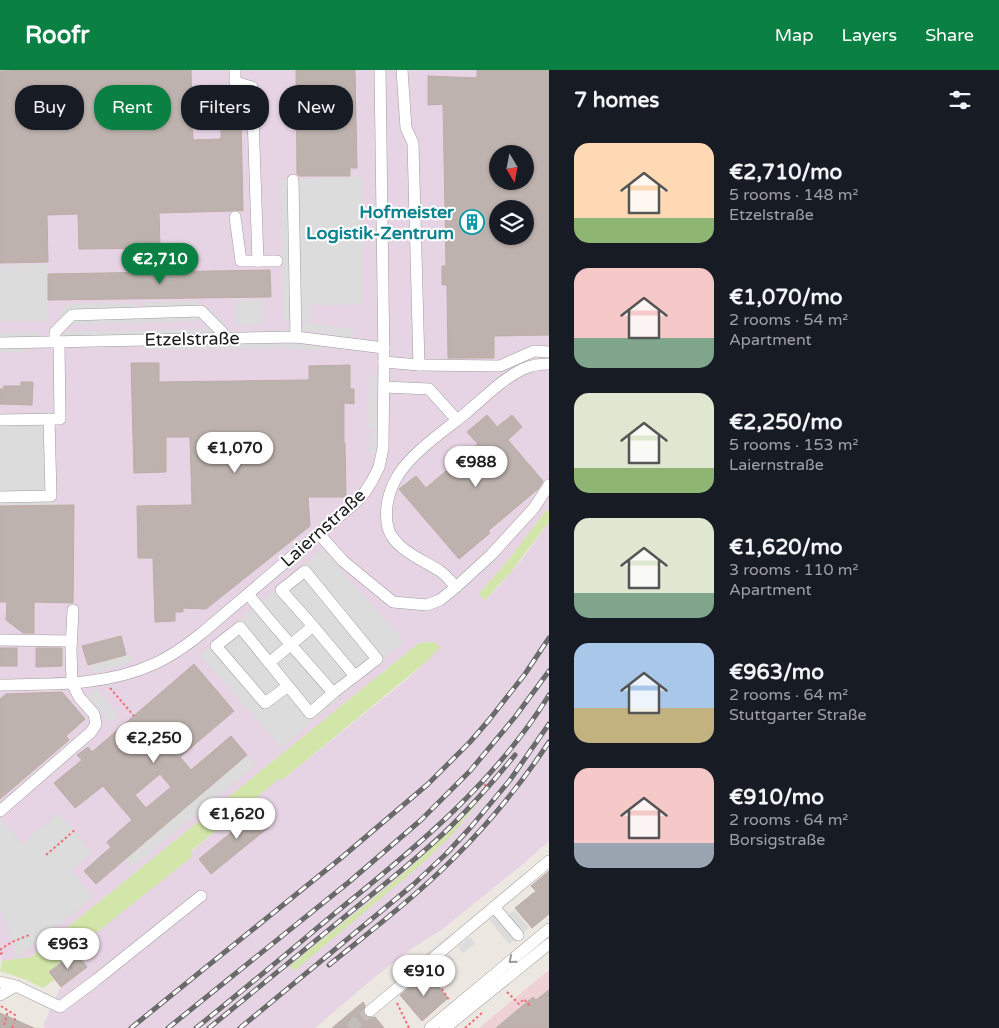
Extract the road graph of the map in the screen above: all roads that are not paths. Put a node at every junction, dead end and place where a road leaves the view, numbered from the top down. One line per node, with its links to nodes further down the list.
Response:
1 (234, 70): 7 (street)
2 (380, 70): 12 (street, Laiernstraße)
3 (402, 70): 16 (street)
4 (292, 180): 8 (street)
5 (235, 217): 7 (street)
6 (277, 260): 7 (street)
7 (258, 261)
8 (296, 337): 9 (street, Etzelstraße); 12 (street, Etzelstraße)
9 (222, 339): 10 (street, Etzelstraße); 10 (street)
10 (57, 342): 11 (street, Etzelstraße); 18 (street)
11 (0, 343)
12 (384, 348): 14 (street, Laiernstraße)
13 (549, 352): 16 (street)
14 (384, 362): 16 (street); 17 (street, Laiernstraße)
15 (549, 364): 20 (street)
16 (419, 366)
17 (384, 387): 20 (street); 23 (street, Laiernstraße)
18 (49, 419): 19 (street); 22 (street)
19 (0, 420)
20 (457, 420): 24 (street)
21 (549, 485): 24 (street)
22 (0, 497)
23 (319, 534): 24 (street); 25 (street, Laiernstraße)
24 (456, 587)
25 (248, 594): 30 (street); 33 (street, Laiernstraße)
26 (72, 610): 29 (street)
27 (313, 626): 30 (street); 32 (street); 32 (street)
28 (0, 640): 29 (street)
29 (72, 641): 33 (street)
30 (291, 644): 31 (street); 36 (street)
31 (269, 663): 35 (street); 35 (street)
32 (355, 676): 36 (street)
33 (72, 683): 34 (street, Laiernstraße); 37 (street)
34 (0, 684)
35 (288, 686): 36 (street)
36 (333, 693)
37 (0, 811)
38 (549, 861): 40 (street)
39 (201, 896): 45 (street)
40 (494, 907): 42 (street); 47 (street)
41 (549, 929): 48 (street, one-way to 48)
42 (518, 935)
43 (549, 944): 49 (street)
44 (0, 982): 45 (street)
45 (16, 986): 46 (street)
46 (0, 995)
47 (370, 1011)
48 (430, 1028)
49 (445, 1028)

